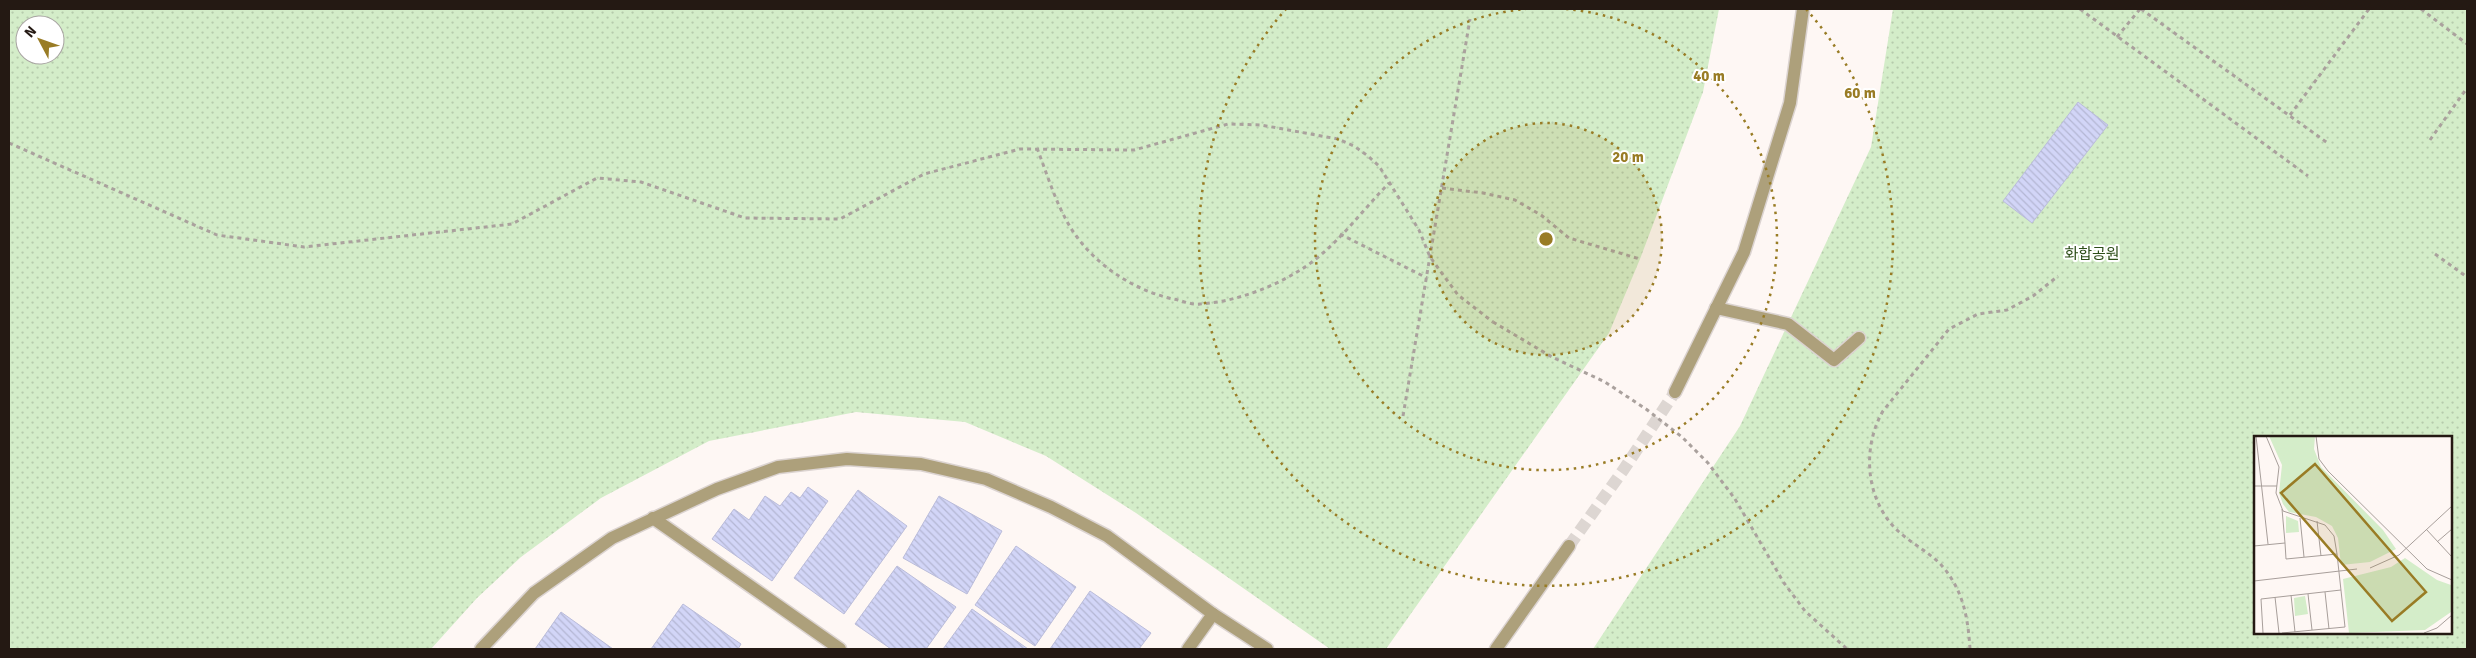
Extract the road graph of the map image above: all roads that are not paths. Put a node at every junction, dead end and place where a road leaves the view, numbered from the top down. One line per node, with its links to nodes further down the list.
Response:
1 (1803, 9): 2 (street)
2 (1716, 308): 3 (street); 4 (street)
3 (1859, 338)
4 (1675, 392)
5 (652, 518): 7 (street); 8 (street); 9 (street)
6 (1569, 546): 12 (street)
7 (1213, 614): 10 (street); 11 (street)
8 (481, 649)
9 (840, 649)
10 (1188, 649)
11 (1267, 649)
12 (1496, 649)

